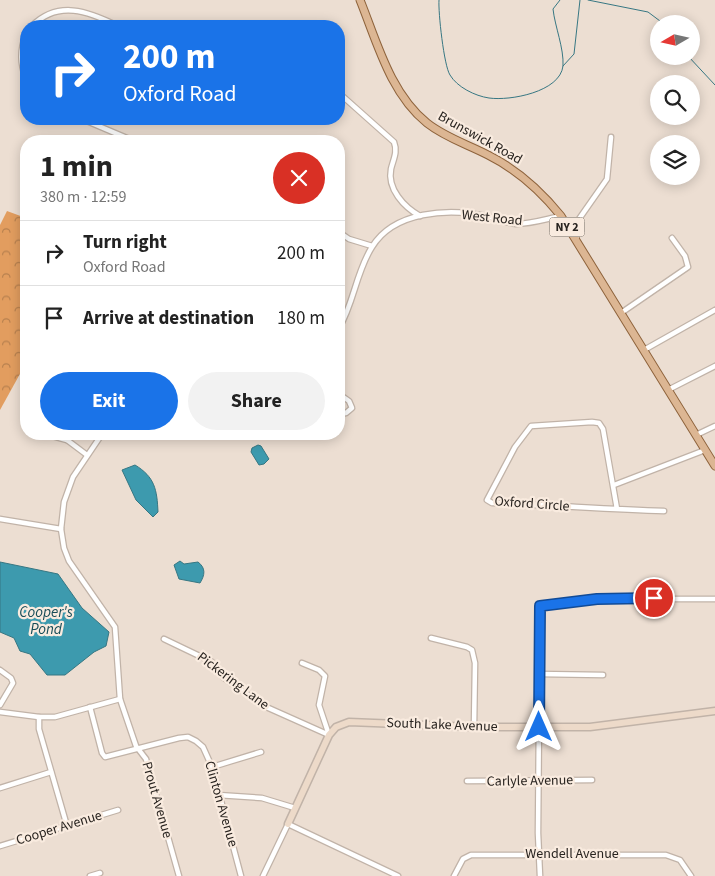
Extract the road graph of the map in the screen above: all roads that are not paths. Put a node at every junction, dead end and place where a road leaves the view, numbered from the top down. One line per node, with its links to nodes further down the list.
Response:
1 (360, 0): 9 (main road, Brunswick Road / NY 2)
2 (38, 20): 3 (street)
3 (107, 20)
4 (345, 98): 8 (street)
5 (96, 125): 6 (street)
6 (120, 135)
7 (611, 137): 12 (street)
8 (420, 216): 9 (street, West Road); 13 (street, West Road)
9 (561, 216): 12 (main road, Brunswick Road / NY 2)
10 (345, 236): 13 (street)
11 (672, 238): 15 (street)
12 (576, 240): 15 (main road, Brunswick Road / NY 2)
13 (372, 246): 16 (street, West Road)
14 (715, 310): 17 (street)
15 (622, 313): 17 (main road, Brunswick Road / NY 2)
16 (345, 316)
17 (644, 350): 19 (main road, Brunswick Road / NY 2)
18 (715, 366): 19 (street)
19 (668, 390): 23 (main road, Brunswick Road / NY 2)
20 (345, 398): 21 (street)
21 (345, 413)
22 (715, 426): 23 (street)
23 (696, 435): 26 (main road, Brunswick Road / NY 2)
24 (68, 440): 27 (street)
25 (98, 440): 27 (street)
26 (705, 450): 28 (main road, Brunswick Road / NY 2); 29 (street)
27 (87, 455): 33 (street)
28 (715, 466)
29 (614, 485): 30 (street, Oxford Circle); 30 (street, Oxford Circle)
30 (617, 509): 31 (street, Oxford Circle)
31 (664, 511)
32 (0, 519): 33 (street)
33 (61, 529): 41 (street, Prout Avenue)
34 (715, 599): 39 (street)
35 (431, 638): 47 (street)
36 (164, 639): 49 (street, Pickering Lane)
37 (302, 662): 49 (street)
38 (0, 670): 42 (street)
39 (539, 674): 40 (street); 48 (street)
40 (603, 675)
41 (120, 699): 43 (street); 50 (street, Prout Avenue)
42 (0, 704)
43 (90, 707): 46 (street); 50 (street, Clinton Avenue)
44 (715, 711): 48 (street, South Lake Avenue)
45 (0, 712): 46 (street)
46 (39, 717): 53 (street)
47 (474, 727): 48 (street, South Lake Avenue); 49 (street, South Lake Avenue)
48 (539, 727): 56 (street)
49 (329, 735): 59 (street)
50 (139, 749): 52 (street, Clinton Avenue); 69 (street, Prout Avenue)
51 (261, 752): 52 (street)
52 (212, 767): 58 (street, Clinton Avenue)
53 (52, 772): 57 (street); 62 (street)
54 (592, 780): 56 (street, Carlyle Avenue)
55 (467, 781): 56 (street, Carlyle Avenue)
56 (538, 781): 64 (street)
57 (0, 788)
58 (218, 795): 59 (street); 70 (street, Clinton Avenue)
59 (295, 808): 61 (street)
60 (118, 810): 62 (street, Cooper Avenue)
61 (288, 824): 65 (street); 67 (street)
62 (67, 826): 63 (street, Cooper Avenue)
63 (0, 846)
64 (538, 854): 73 (street, Wendell Avenue); 74 (street); 75 (street, Wendell Avenue)
65 (384, 869): 71 (street); 72 (street)
66 (100, 873): 68 (street)
67 (266, 875)
68 (90, 876)
69 (179, 876)
70 (241, 876)
71 (381, 876)
72 (398, 876)
73 (454, 876)
74 (540, 876)
75 (691, 876)

